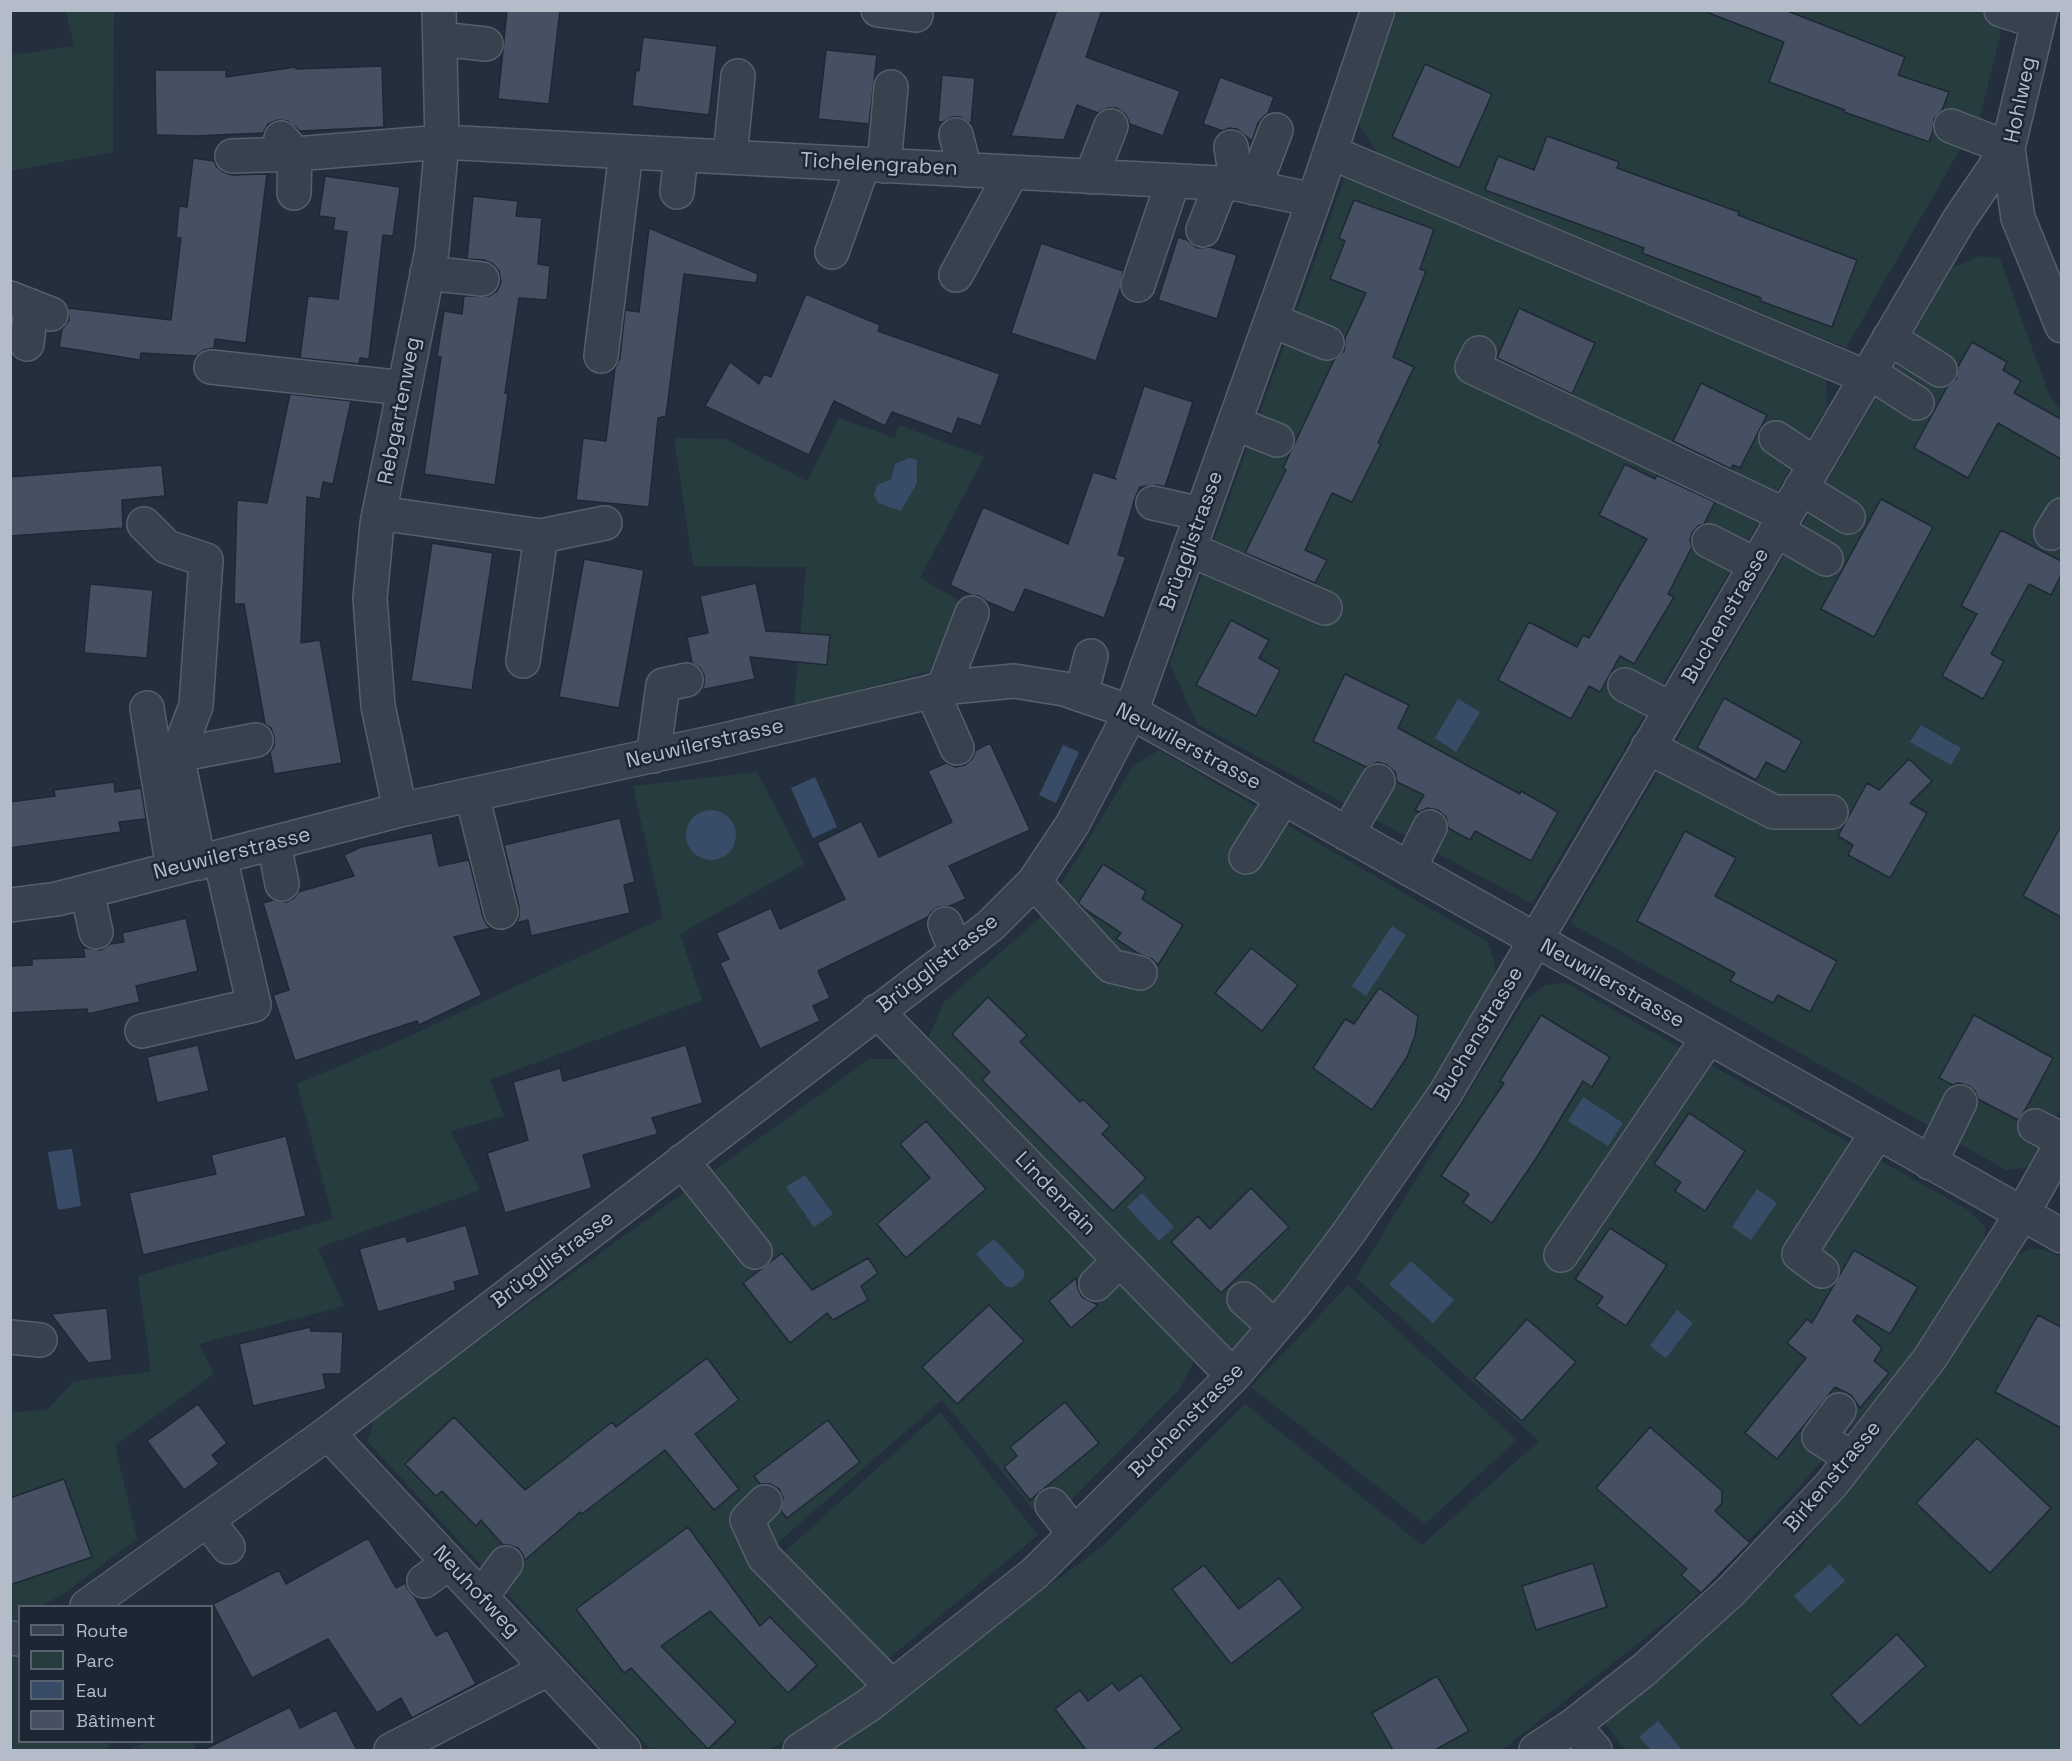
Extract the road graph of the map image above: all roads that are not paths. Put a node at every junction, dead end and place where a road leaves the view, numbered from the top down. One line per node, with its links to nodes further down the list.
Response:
1 (878, 10): 4 (street)
2 (1378, 10): 22 (street, Brügglistrasse)
3 (2001, 10): 5 (street)
4 (916, 15)
5 (2039, 16): 18 (street, Hohlweg)
6 (440, 25): 7 (street); 14 (street, Rebgartenweg)
7 (486, 44)
8 (738, 76): 23 (street)
9 (891, 87): 24 (street)
10 (1111, 126): 27 (street)
11 (1951, 126): 18 (street)
12 (1276, 130): 29 (street)
13 (956, 135): 25 (street)
14 (442, 142): 15 (street, Tichelengraben); 19 (street, Tichelengraben); 35 (street, Rebgartenweg)
15 (286, 144): 21 (street, Tichelengraben); 31 (street)
16 (1378, 144): 22 (street)
17 (1231, 147): 29 (street)
18 (2008, 148): 41 (street, Hohlweg); 42 (street, Buchenstrasse)
19 (626, 152): 20 (street, Tichelengraben); 46 (street)
20 (681, 155): 23 (street, Tichelengraben); 30 (street)
21 (232, 156)
22 (1340, 156): 32 (street, Brügglistrasse); 49 (street)
23 (730, 157): 24 (street, Tichelengraben)
24 (873, 165): 25 (street, Tichelengraben); 34 (street)
25 (965, 170): 26 (street, Tichelengraben)
26 (1012, 172): 27 (street, Tichelengraben); 36 (street)
27 (1091, 177): 28 (street, Tichelengraben)
28 (1173, 181): 29 (street, Tichelengraben); 38 (street)
29 (1237, 185): 32 (street, Tichelengraben); 33 (street)
30 (677, 192)
31 (294, 193)
32 (1314, 200): 40 (street, Brügglistrasse)
33 (1203, 230)
34 (831, 252)
35 (427, 273): 37 (street); 50 (street, Rebgartenweg)
36 (956, 275)
37 (482, 279)
38 (1138, 285)
39 (31, 306): 44 (street)
40 (1270, 321): 43 (street); 52 (street, Brügglistrasse)
41 (2061, 326)
42 (1889, 338): 48 (street); 49 (street, Buchenstrasse)
43 (1327, 343)
44 (27, 344)
45 (1479, 353): 55 (street)
46 (601, 356)
47 (211, 367): 50 (street)
48 (1940, 370)
49 (1868, 374): 51 (street); 55 (street, Buchenstrasse)
50 (404, 388): 57 (street, Rebgartenweg)
51 (1917, 403)
52 (1234, 423): 54 (street); 58 (street, Brügglistrasse)
53 (1776, 438): 55 (street)
54 (1277, 440)
55 (1794, 499): 59 (street); 65 (street); 66 (street, Buchenstrasse)
56 (1152, 503): 58 (street)
57 (379, 513): 62 (street); 86 (street, Rebgartenweg)
58 (1202, 514): 64 (street, Brügglistrasse)
59 (1848, 517)
60 (604, 523): 62 (street)
61 (144, 524): 81 (street)
62 (541, 536): 70 (street)
63 (1709, 541): 66 (street)
64 (1189, 549): 67 (street); 77 (street, Brügglistrasse)
65 (1826, 559)
66 (1756, 565): 76 (street, Buchenstrasse)
67 (1325, 608)
68 (972, 613): 73 (street)
69 (1091, 656): 74 (street)
70 (523, 661)
71 (686, 680): 82 (street)
72 (1625, 684): 76 (street)
73 (938, 690): 74 (street, Neuwilerstrasse); 80 (street); 82 (street, Neuwilerstrasse)
74 (1081, 695): 77 (street, Neuwilerstrasse)
75 (147, 708): 92 (street)
76 (1671, 709): 79 (street, Buchenstrasse)
77 (1131, 712): 85 (street, Neuwilerstrasse); 94 (street, Brügglistrasse)
78 (256, 740): 81 (street)
79 (1648, 747): 87 (street); 100 (street, Buchenstrasse)
80 (957, 748)
81 (177, 755): 92 (street)
82 (652, 756): 84 (street, Neuwilerstrasse)
83 (1378, 781): 89 (street)
84 (472, 795): 86 (street, Neuwilerstrasse); 98 (street)
85 (1283, 798): 89 (street, Neuwilerstrasse); 91 (street)
86 (400, 810): 90 (street, Neuwilerstrasse)
87 (1831, 812)
88 (1430, 827): 93 (street)
89 (1347, 834): 93 (street, Neuwilerstrasse)
90 (274, 843): 92 (street, Neuwilerstrasse); 95 (street)
91 (1246, 857)
92 (197, 863): 96 (street, Neuwilerstrasse); 103 (street)
93 (1409, 869): 100 (street, Neuwilerstrasse)
94 (1034, 882): 101 (street); 102 (street, Brügglistrasse)
95 (282, 884)
96 (87, 891): 97 (street, Neuwilerstrasse); 99 (street)
97 (10, 905)
98 (501, 912)
99 (96, 932)
100 (1535, 940): 104 (street, Neuwilerstrasse); 118 (street, Buchenstrasse)
101 (1140, 973)
102 (877, 1011): 108 (street, Brügglistrasse); 114 (street, Lindenrain)
103 (142, 1031)
104 (1708, 1038): 106 (street, Neuwilerstrasse); 113 (street)
105 (1960, 1102): 109 (street)
106 (1877, 1133): 109 (street, Neuwilerstrasse); 115 (street)
107 (2053, 1136): 110 (street, Birkenstrasse)
108 (682, 1161): 112 (street); 121 (street, Brügglistrasse)
109 (1930, 1162): 110 (street, Neuwilerstrasse)
110 (2022, 1214): 111 (street, Neuwilerstrasse); 122 (street, Birkenstrasse)
111 (2061, 1236)
112 (755, 1252)
113 (1561, 1255)
114 (1120, 1260): 116 (street); 119 (street, Lindenrain)
115 (1822, 1271)
116 (1096, 1284)
117 (1244, 1299): 118 (street)
118 (1275, 1327): 119 (street, Buchenstrasse)
119 (1233, 1376): 126 (street, Buchenstrasse)
120 (1839, 1410): 122 (street)
121 (328, 1433): 125 (street, Brügglistrasse); 130 (street, Neuhofweg)
122 (1851, 1458): 134 (street, Birkenstrasse)
123 (765, 1502): 133 (street)
124 (1052, 1505): 126 (street)
125 (207, 1520): 127 (street); 129 (street, Brügglistrasse)
126 (1075, 1534): 133 (street, Buchenstrasse)
127 (228, 1547)
128 (506, 1563): 130 (street)
129 (123, 1596): 131 (street, Brügglistrasse)
130 (481, 1597): 132 (street, Neuhofweg)
131 (91, 1605)
132 (548, 1669): 135 (street); 136 (street, Neuhofweg)
133 (892, 1687): 137 (street, Buchenstrasse)
134 (1574, 1725): 138 (street, Birkenstrasse); 139 (street)
135 (391, 1750)
136 (624, 1750)
137 (800, 1750)
138 (1536, 1750)
139 (1595, 1750)

